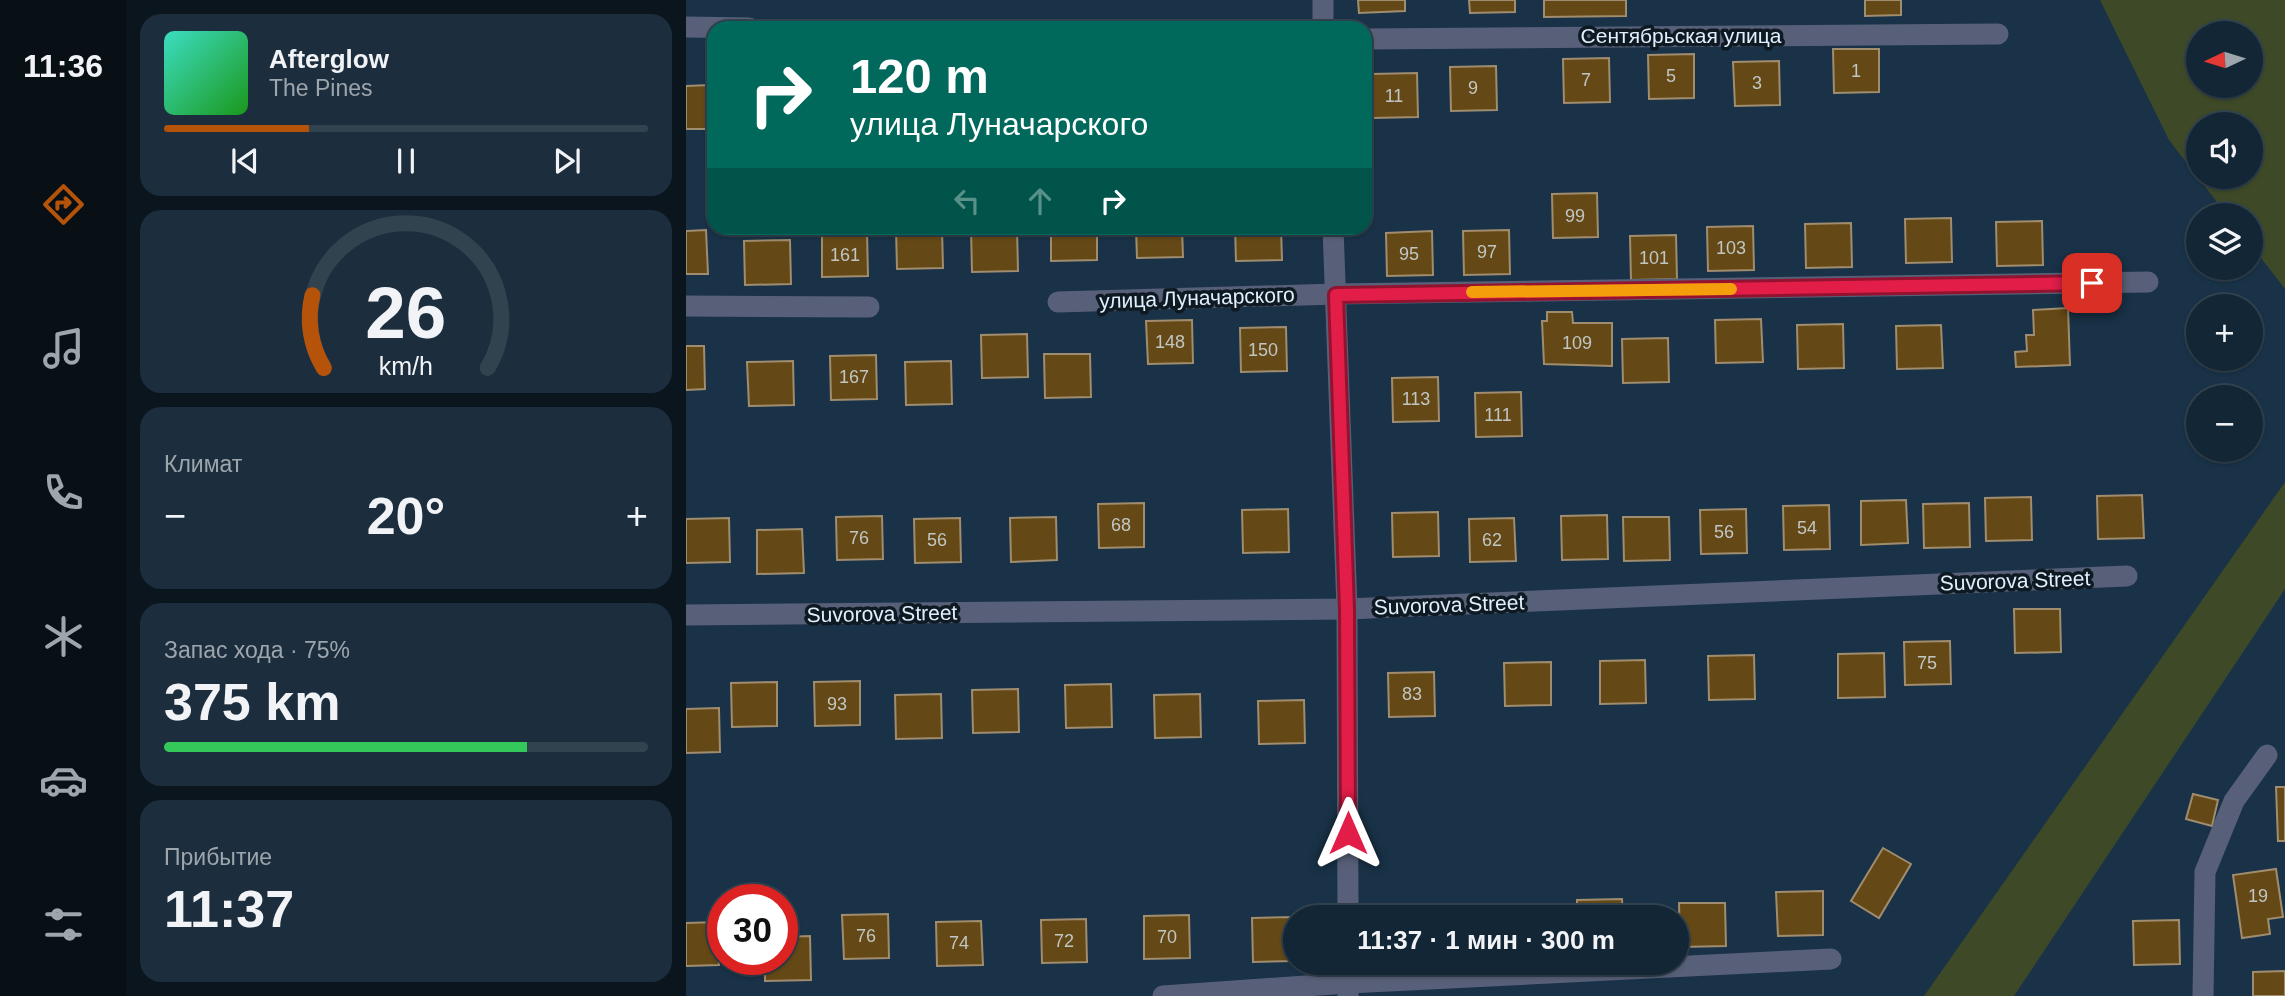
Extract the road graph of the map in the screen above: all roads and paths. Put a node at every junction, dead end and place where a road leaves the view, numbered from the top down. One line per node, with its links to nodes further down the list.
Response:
1 (1323, 0): 2 (street)
2 (1323, 21)
3 (686, 27): 4 (street)
4 (707, 27)
5 (1998, 34): 6 (street, Сентябрьская улица)
6 (1372, 38)
7 (1333, 235): 9 (street)
8 (2148, 282): 9 (street, улица Луначарского)
9 (1336, 295): 10 (street, улица Луначарского); 14 (street)
10 (1058, 302)
11 (686, 306): 12 (street)
12 (869, 307)
13 (2127, 576): 14 (street, Suvorova Street)
14 (1347, 610): 15 (street, Suvorova Street); 17 (street)
15 (686, 615)
16 (2267, 755): 21 (street)
17 (1348, 905)
18 (1831, 959): 19 (street)
19 (1348, 980): 20 (street)
20 (1163, 996)
21 (2203, 996)

